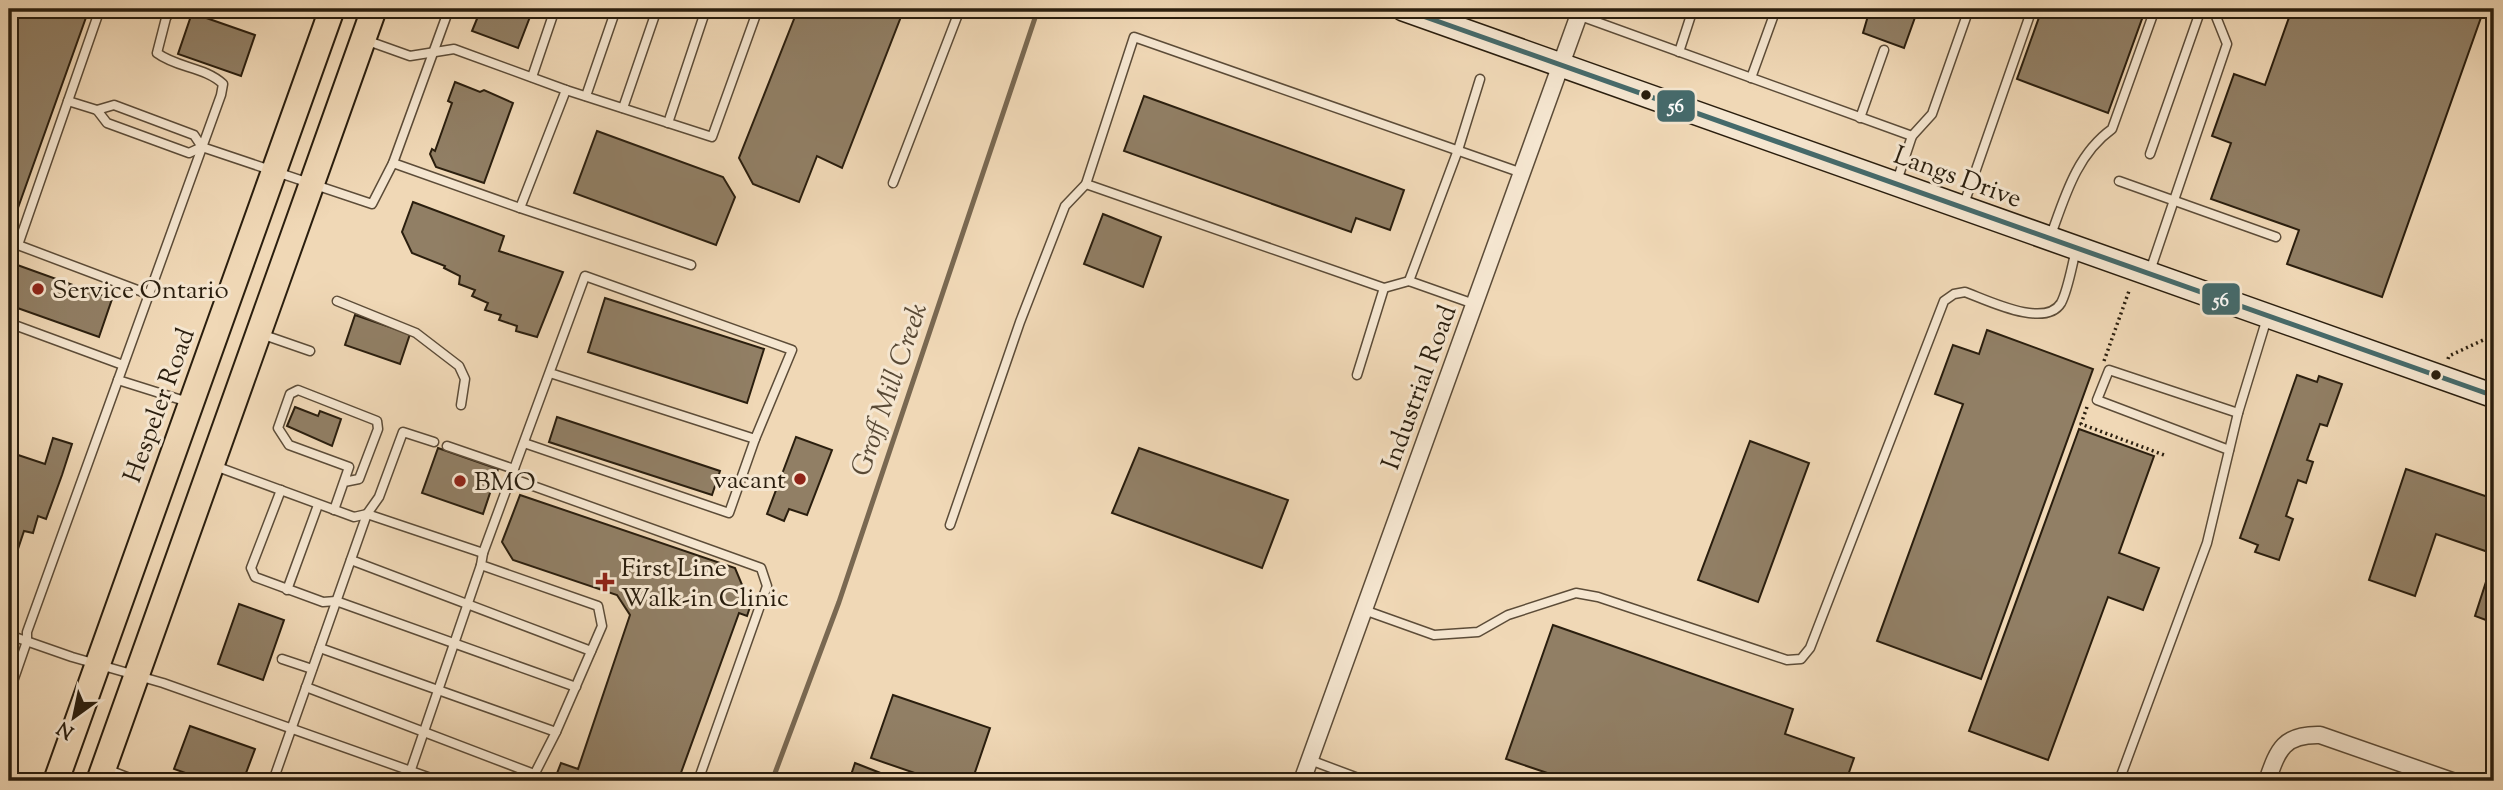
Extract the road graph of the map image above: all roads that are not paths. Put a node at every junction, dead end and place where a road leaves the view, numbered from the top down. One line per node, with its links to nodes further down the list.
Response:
1 (100, 9): 32 (lane)
2 (172, 9): 38 (lane)
3 (331, 9): 42 (main road, Hespeler Road)
4 (374, 9): 22 (main road)
5 (449, 9): 25 (lane)
6 (555, 9): 27 (lane)
7 (616, 9): 31 (lane)
8 (657, 9): 33 (lane)
9 (706, 9): 36 (lane)
10 (758, 9): 36 (lane)
11 (960, 9): 45 (lane)
12 (1403, 9): 26 (street, Langs Drive)
13 (1562, 9): 21 (lane)
14 (1693, 9): 24 (lane)
15 (1776, 9): 28 (lane)
16 (1969, 9): 37 (lane)
17 (2032, 9): 50 (lane)
18 (2155, 9): 53 (lane)
19 (2201, 9): 40 (lane)
20 (2213, 9): 49 (lane)
21 (1579, 12): 24 (lane); 26 (street, Industrial Road)
22 (363, 39): 25 (lane); 47 (main road)
23 (1884, 50): 35 (lane)
24 (1679, 52): 28 (lane)
25 (433, 54): 27 (lane); 41 (lane)
26 (1560, 65): 43 (street, Industrial Road); 46 (street, Langs Drive)
27 (531, 77): 30 (lane)
28 (1751, 78): 35 (lane)
29 (1480, 79): 39 (lane)
30 (566, 90): 31 (lane); 51 (lane)
31 (586, 96): 33 (lane)
32 (68, 101): 34 (lane); 59 (lane)
33 (623, 108): 36 (lane)
34 (96, 110): 38 (lane); 38 (lane)
35 (1860, 118): 37 (lane)
36 (668, 123)
37 (1912, 136): 46 (lane)
38 (202, 147): 42 (lane); 59 (lane)
39 (1458, 150): 43 (lane); 48 (lane); 57 (lane)
40 (2150, 154)
41 (393, 163): 47 (lane); 51 (lane)
42 (273, 171): 47 (lane); 71 (main road, Hespeler Road)
43 (1522, 173): 61 (street, Industrial Road)
44 (2119, 181): 49 (lane)
45 (894, 183)
46 (1896, 183): 50 (street, Langs Drive)
47 (311, 184): 64 (main road)
48 (1086, 184): 58 (lane); 87 (lane)
49 (2174, 201): 52 (lane); 56 (lane)
50 (1963, 207): 53 (street, Langs Drive)
51 (520, 208): 55 (lane)
52 (2277, 237)
53 (2050, 238): 54 (street, Langs Drive)
54 (2077, 247): 56 (street, Langs Drive); 94 (lane)
55 (691, 265)
56 (2149, 273): 62 (street, Langs Drive)
57 (1409, 281): 58 (lane); 61 (lane)
58 (1384, 288): 68 (lane)
59 (148, 294): 66 (lane)
60 (337, 301): 72 (lane)
61 (1474, 304): 94 (street, Industrial Road)
62 (2268, 315): 70 (street, Langs Drive); 73 (lane)
63 (9, 323): 66 (lane)
64 (258, 333): 65 (lane); 79 (main road)
65 (310, 351)
66 (123, 365): 69 (lane)
67 (550, 373): 74 (lane); 74 (lane); 76 (lane)
68 (1357, 374)
69 (118, 380): 71 (lane); 96 (lane)
70 (2494, 396)
71 (190, 403): 101 (main road, Hespeler Road)
72 (461, 405)
73 (2238, 413): 78 (lane); 78 (lane)
74 (755, 439): 76 (lane)
75 (434, 442): 86 (lane)
76 (524, 443): 80 (lane)
77 (447, 446): 80 (lane)
78 (2229, 450): 125 (lane)
79 (212, 464): 83 (lane); 103 (main road)
80 (514, 469): 81 (lane)
81 (511, 478): 88 (lane); 122 (lane)
82 (344, 482): 82 (lane); 85 (lane)
83 (281, 490): 84 (lane); 91 (lane)
84 (318, 505): 85 (lane); 91 (lane)
85 (334, 510): 86 (lane)
86 (367, 514): 88 (lane); 89 (lane)
87 (950, 525)
88 (483, 553): 90 (lane)
89 (351, 561): 92 (lane); 93 (lane)
90 (481, 565): 93 (lane); 99 (lane)
91 (287, 590): 92 (lane)
92 (336, 601): 97 (lane); 98 (lane)
93 (468, 603): 97 (lane); 99 (lane)
94 (1364, 610): 111 (street, Industrial Road)
95 (9, 635): 96 (lane)
96 (27, 641): 101 (lane); 107 (lane)
97 (454, 643): 105 (lane); 106 (lane)
98 (320, 648): 102 (lane); 106 (lane)
99 (591, 651): 105 (lane)
100 (282, 659): 102 (lane)
101 (98, 665): 103 (lane); 117 (main road, Hespeler Road)
102 (312, 669): 104 (lane)
103 (136, 676): 108 (lane); 113 (main road)
104 (306, 687): 108 (lane); 109 (lane)
105 (576, 687): 110 (lane)
106 (438, 691): 109 (lane); 110 (lane)
107 (9, 693)
108 (291, 728): 112 (lane); 119 (lane)
109 (424, 732): 112 (lane); 114 (lane)
110 (556, 732): 114 (lane)
111 (1310, 761): 123 (street, Industrial Road); 124 (lane)
112 (410, 771): 120 (lane); 121 (lane)
113 (101, 775): 118 (lane)
114 (533, 777)
115 (9, 779): 116 (lane)
116 (14, 781)
117 (56, 781)
118 (137, 781)
119 (273, 781)
120 (407, 781)
121 (439, 781)
122 (698, 781)
123 (1302, 781)
124 (1366, 781)
125 (2119, 781)
126 (2267, 781): 127 (street)
127 (2452, 781)

